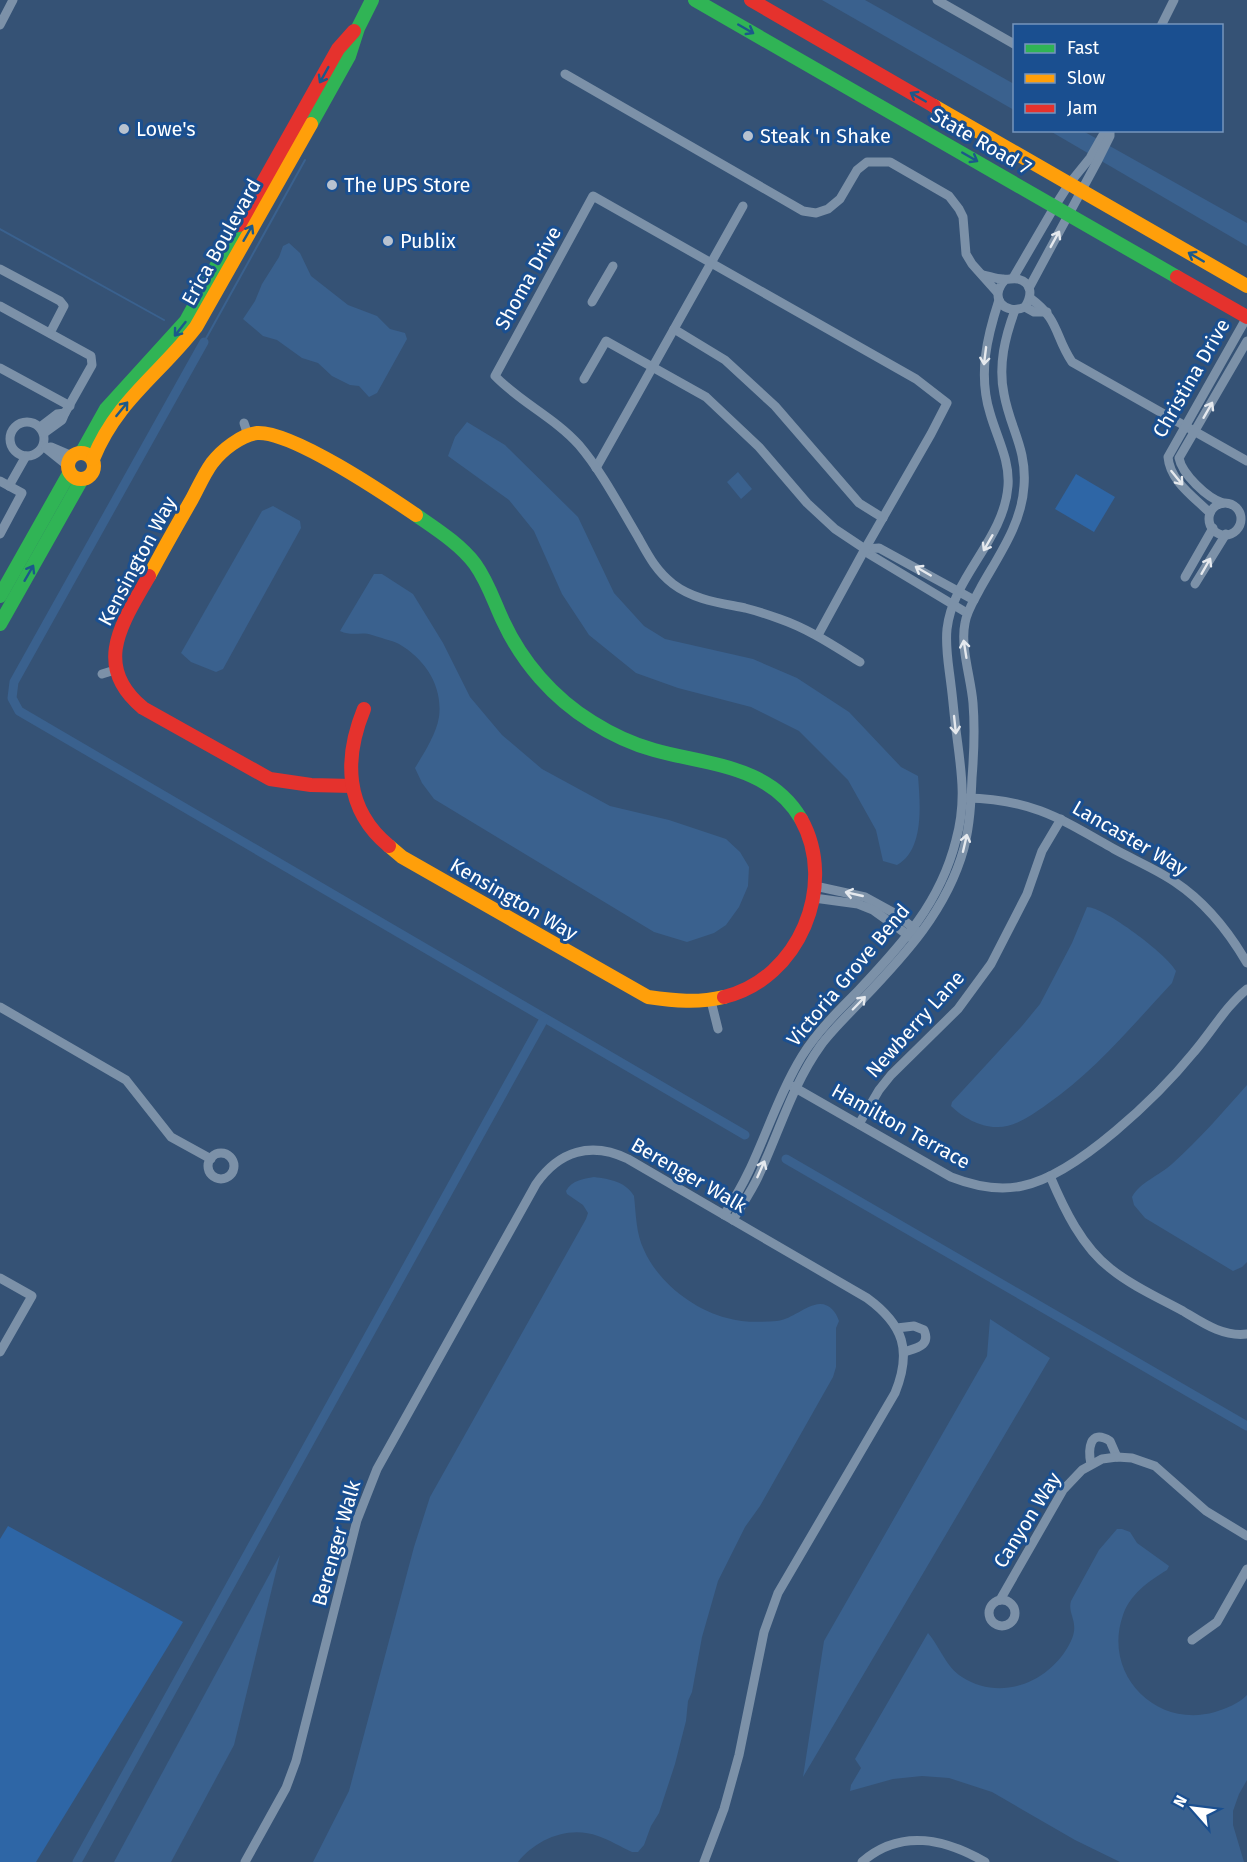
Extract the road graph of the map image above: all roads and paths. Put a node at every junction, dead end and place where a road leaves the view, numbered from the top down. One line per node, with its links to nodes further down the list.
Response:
1 (14, 0): 8 (street)
2 (372, 0): 43 (street, Erica Boulevard)
3 (695, 0): 16 (street, State Road 7, one-way to 16)
4 (751, 0): 13 (street, State Road 7, one-way to 4)
5 (937, 0): 9 (street)
6 (1174, 0): 7 (street)
7 (1162, 24)
8 (0, 25)
9 (1013, 43)
10 (565, 74): 21 (street)
11 (1107, 135): 12 (street)
12 (1094, 159): 13 (street); 14 (street)
13 (1069, 184): 14 (street, State Road 7); 16 (street)
14 (1082, 191): 17 (street); 23 (street, State Road 7, one-way to 14)
15 (743, 206): 18 (street)
16 (1055, 206): 17 (street, State Road 7); 22 (street)
17 (1069, 214): 25 (street, one-way to 17); 29 (street, State Road 7)
18 (712, 262): 30 (street); 44 (street, Shoma Drive); 48 (street, Shoma Drive)
19 (613, 266): 26 (street)
20 (0, 269): 31 (street)
21 (983, 275): 22 (street); 24 (street)
22 (1009, 279): 24 (street); 25 (street)
23 (1247, 286)
24 (998, 296): 28 (street); 55 (street, Victoria Grove Bend, one-way to 55)
25 (1028, 298): 28 (street); 37 (street)
26 (592, 302)
27 (0, 306): 31 (street)
28 (1015, 310): 57 (street, Victoria Grove Bend)
29 (1247, 317): 37 (street, Christina Drive)
30 (674, 329): 34 (street); 48 (street)
31 (50, 333): 36 (street)
32 (1247, 341): 39 (street, Christina Drive, one-way to 32)
33 (0, 368): 36 (street)
34 (652, 368): 35 (street); 44 (street); 52 (street)
35 (584, 379)
36 (67, 409): 38 (street)
37 (1184, 425): 39 (street); 47 (street, Christina Drive, one-way to 47)
38 (42, 430): 40 (street); 41 (street)
39 (1195, 431): 42 (street); 46 (street, Christina Drive)
40 (45, 447): 41 (street); 43 (street)
41 (26, 456): 45 (street)
42 (1247, 461)
43 (78, 464): 56 (street, Erica Boulevard); 60 (street, Erica Boulevard, one-way to 43)
44 (596, 468): 61 (street, Shoma Drive)
45 (5, 484): 50 (street)
46 (1223, 503): 47 (street); 51 (street)
47 (1210, 513): 49 (street)
48 (883, 518): 52 (street, Shoma Drive)
49 (1213, 528): 51 (street); 53 (street)
50 (0, 534)
51 (1226, 534): 54 (street, one-way to 51)
52 (865, 549): 55 (street, one-way to 52); 58 (street); 61 (street, Shoma Drive)
53 (1185, 577)
54 (1195, 584)
55 (959, 592): 57 (street); 58 (street, Victoria Grove Bend)
56 (0, 596)
57 (974, 600): 59 (street, Victoria Grove Bend)
58 (954, 605): 59 (street); 65 (street, Victoria Grove Bend, one-way to 65)
59 (968, 613): 65 (street, Victoria Grove Bend, one-way to 59)
60 (0, 624)
61 (818, 635): 62 (street, Shoma Drive)
62 (860, 662)
63 (364, 709): 64 (street)
64 (352, 786): 67 (street, Kensington Way); 71 (street, Kensington Way)
65 (968, 798): 66 (street, Lancaster Way); 68 (street, Victoria Grove Bend)
66 (1061, 819): 69 (street, Lancaster Way); 75 (street, Newberry Lane)
67 (814, 892): 68 (street); 71 (street, Kensington Way)
68 (915, 934): 74 (street, Victoria Grove Bend)
69 (1247, 963)
70 (1247, 989): 77 (street, Hamilton Terrace)
71 (711, 1001): 73 (street)
72 (0, 1007): 76 (street)
73 (718, 1029)
74 (791, 1085): 75 (street, Hamilton Terrace); 78 (street, Victoria Grove Bend)
75 (859, 1124): 77 (street, Hamilton Terrace)
76 (211, 1159)
77 (1050, 1176): 81 (street)
78 (729, 1218): 80 (street, Berenger Walk); 90 (street, Berenger Walk)
79 (0, 1278): 82 (street)
80 (897, 1328): 83 (street, Berenger Walk); 83 (street)
81 (1247, 1334)
82 (1, 1348)
83 (904, 1352): 91 (street, Berenger Walk)
84 (1117, 1457): 85 (street, Canyon Way); 85 (street); 86 (street, Canyon Way)
85 (1091, 1464): 88 (street, Canyon Way)
86 (1247, 1536)
87 (1247, 1569): 89 (street)
88 (1000, 1600)
89 (1192, 1640)
90 (245, 1862)
91 (704, 1862)
92 (862, 1862): 93 (street)
93 (985, 1862)

